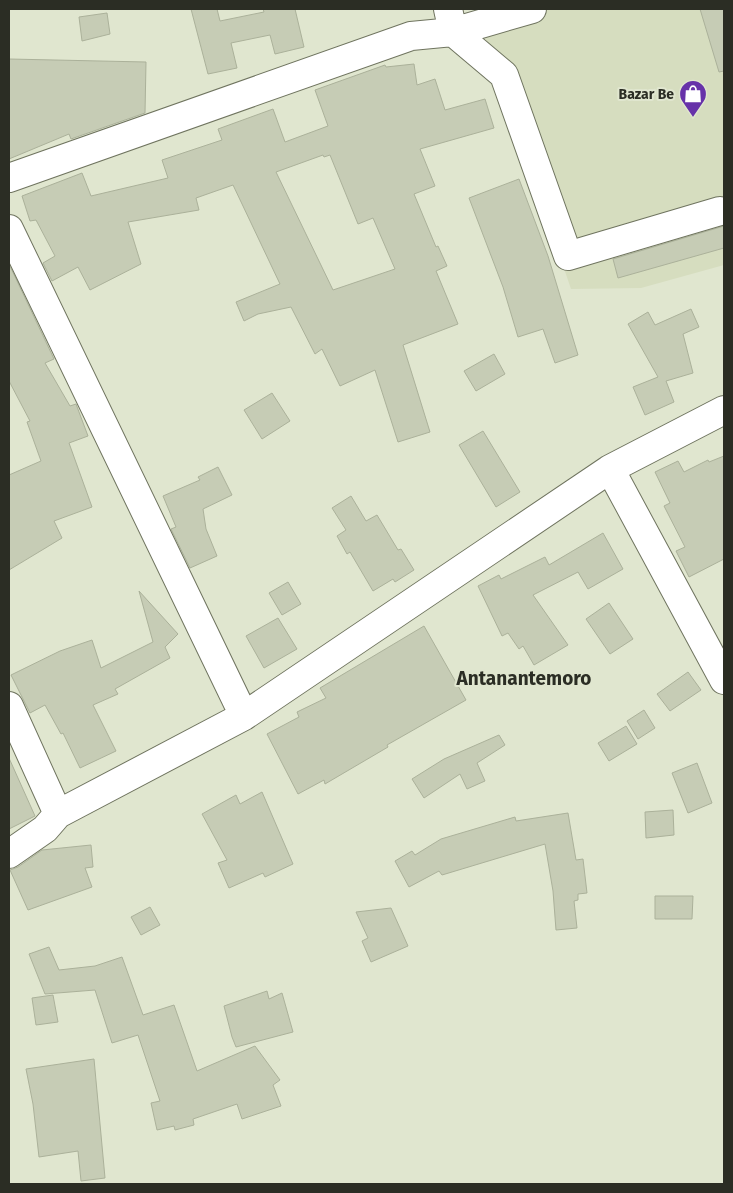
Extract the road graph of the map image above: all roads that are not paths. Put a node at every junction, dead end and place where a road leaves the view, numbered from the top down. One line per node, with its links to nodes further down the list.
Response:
1 (532, 9): 2 (street)
2 (450, 21): 3 (street); 4 (street)
3 (9, 178)
4 (720, 210)
5 (9, 229): 10 (street)
6 (724, 410): 7 (street)
7 (610, 469): 8 (street); 10 (street)
8 (724, 680)
9 (9, 706): 11 (street)
10 (244, 716): 11 (street)
11 (51, 821): 12 (street); 13 (street)
12 (9, 846)
13 (9, 854)

